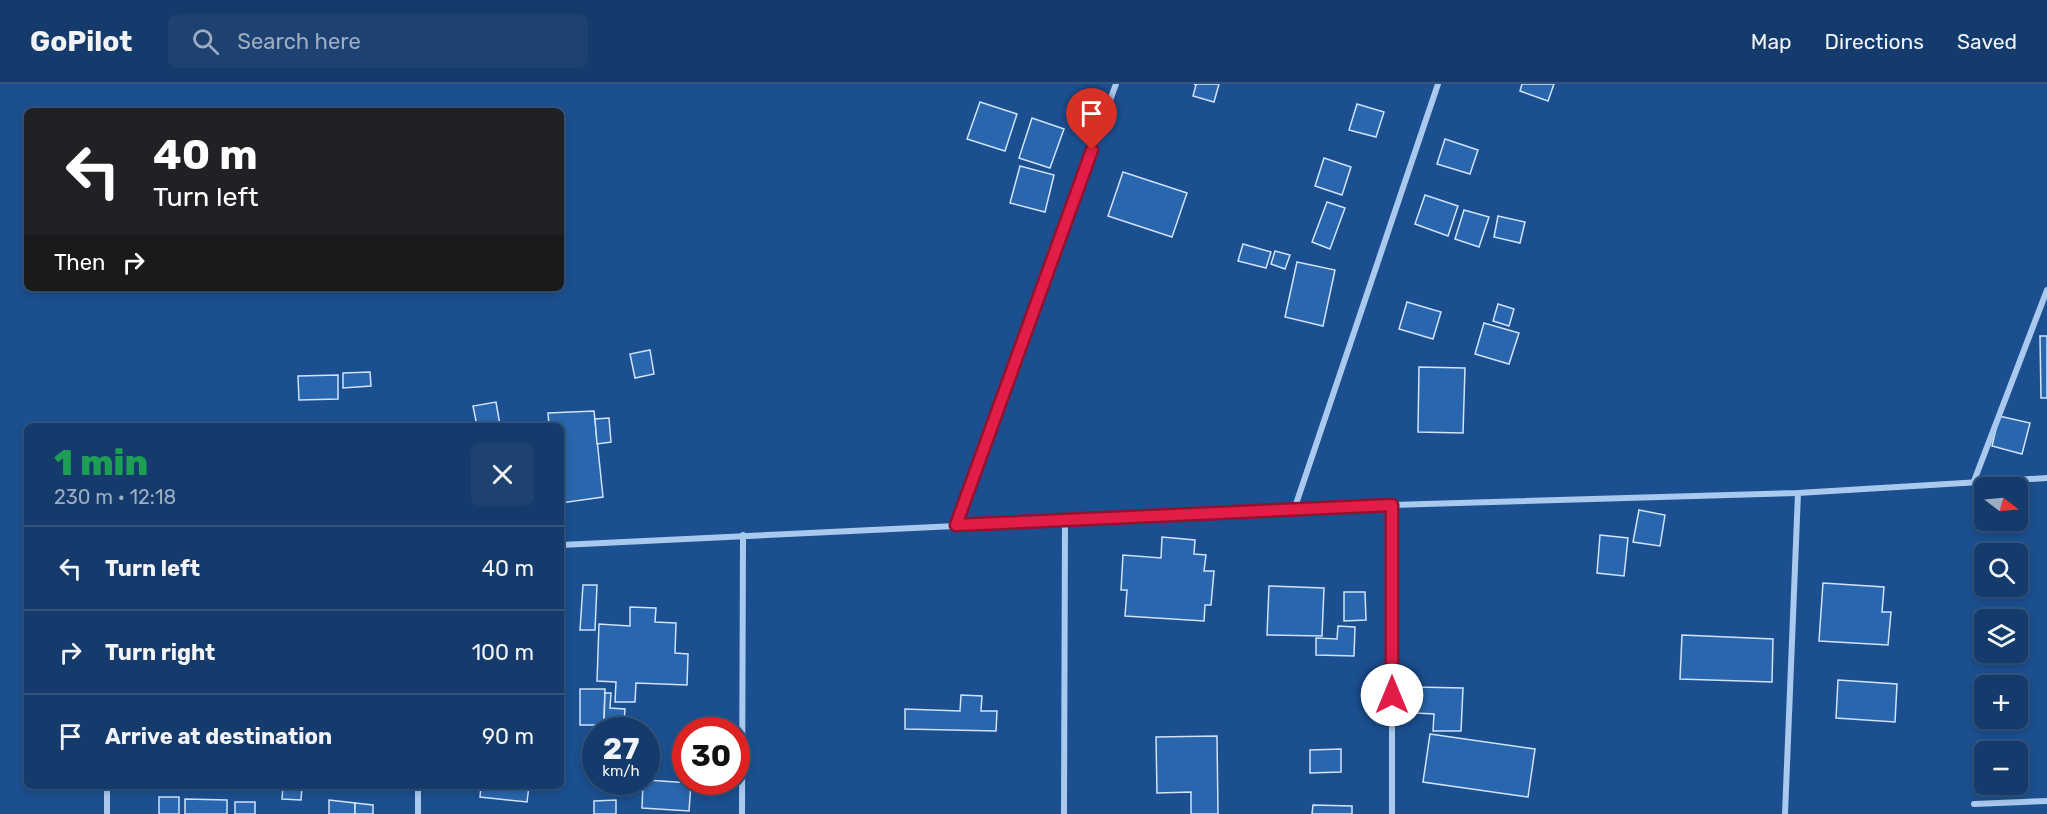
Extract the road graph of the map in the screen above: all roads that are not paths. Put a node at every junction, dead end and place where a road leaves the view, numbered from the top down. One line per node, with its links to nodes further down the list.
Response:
1 (1116, 84): 12 (street)
2 (1438, 84): 10 (street)
3 (2047, 290): 4 (street)
4 (1976, 477)
5 (2047, 478): 6 (street)
6 (2028, 479)
7 (1974, 482): 8 (street)
8 (1798, 493): 9 (street); 24 (street)
9 (1392, 505): 10 (street); 23 (street)
10 (1294, 510): 11 (street)
11 (1065, 520): 12 (street); 22 (street)
12 (956, 525): 13 (street)
13 (743, 535): 14 (street); 21 (street)
14 (564, 545)
15 (107, 789): 19 (street)
16 (418, 789): 20 (street)
17 (2047, 801): 18 (street)
18 (1974, 804)
19 (107, 814)
20 (418, 814)
21 (742, 814)
22 (1064, 814)
23 (1392, 814)
24 (1785, 814)

